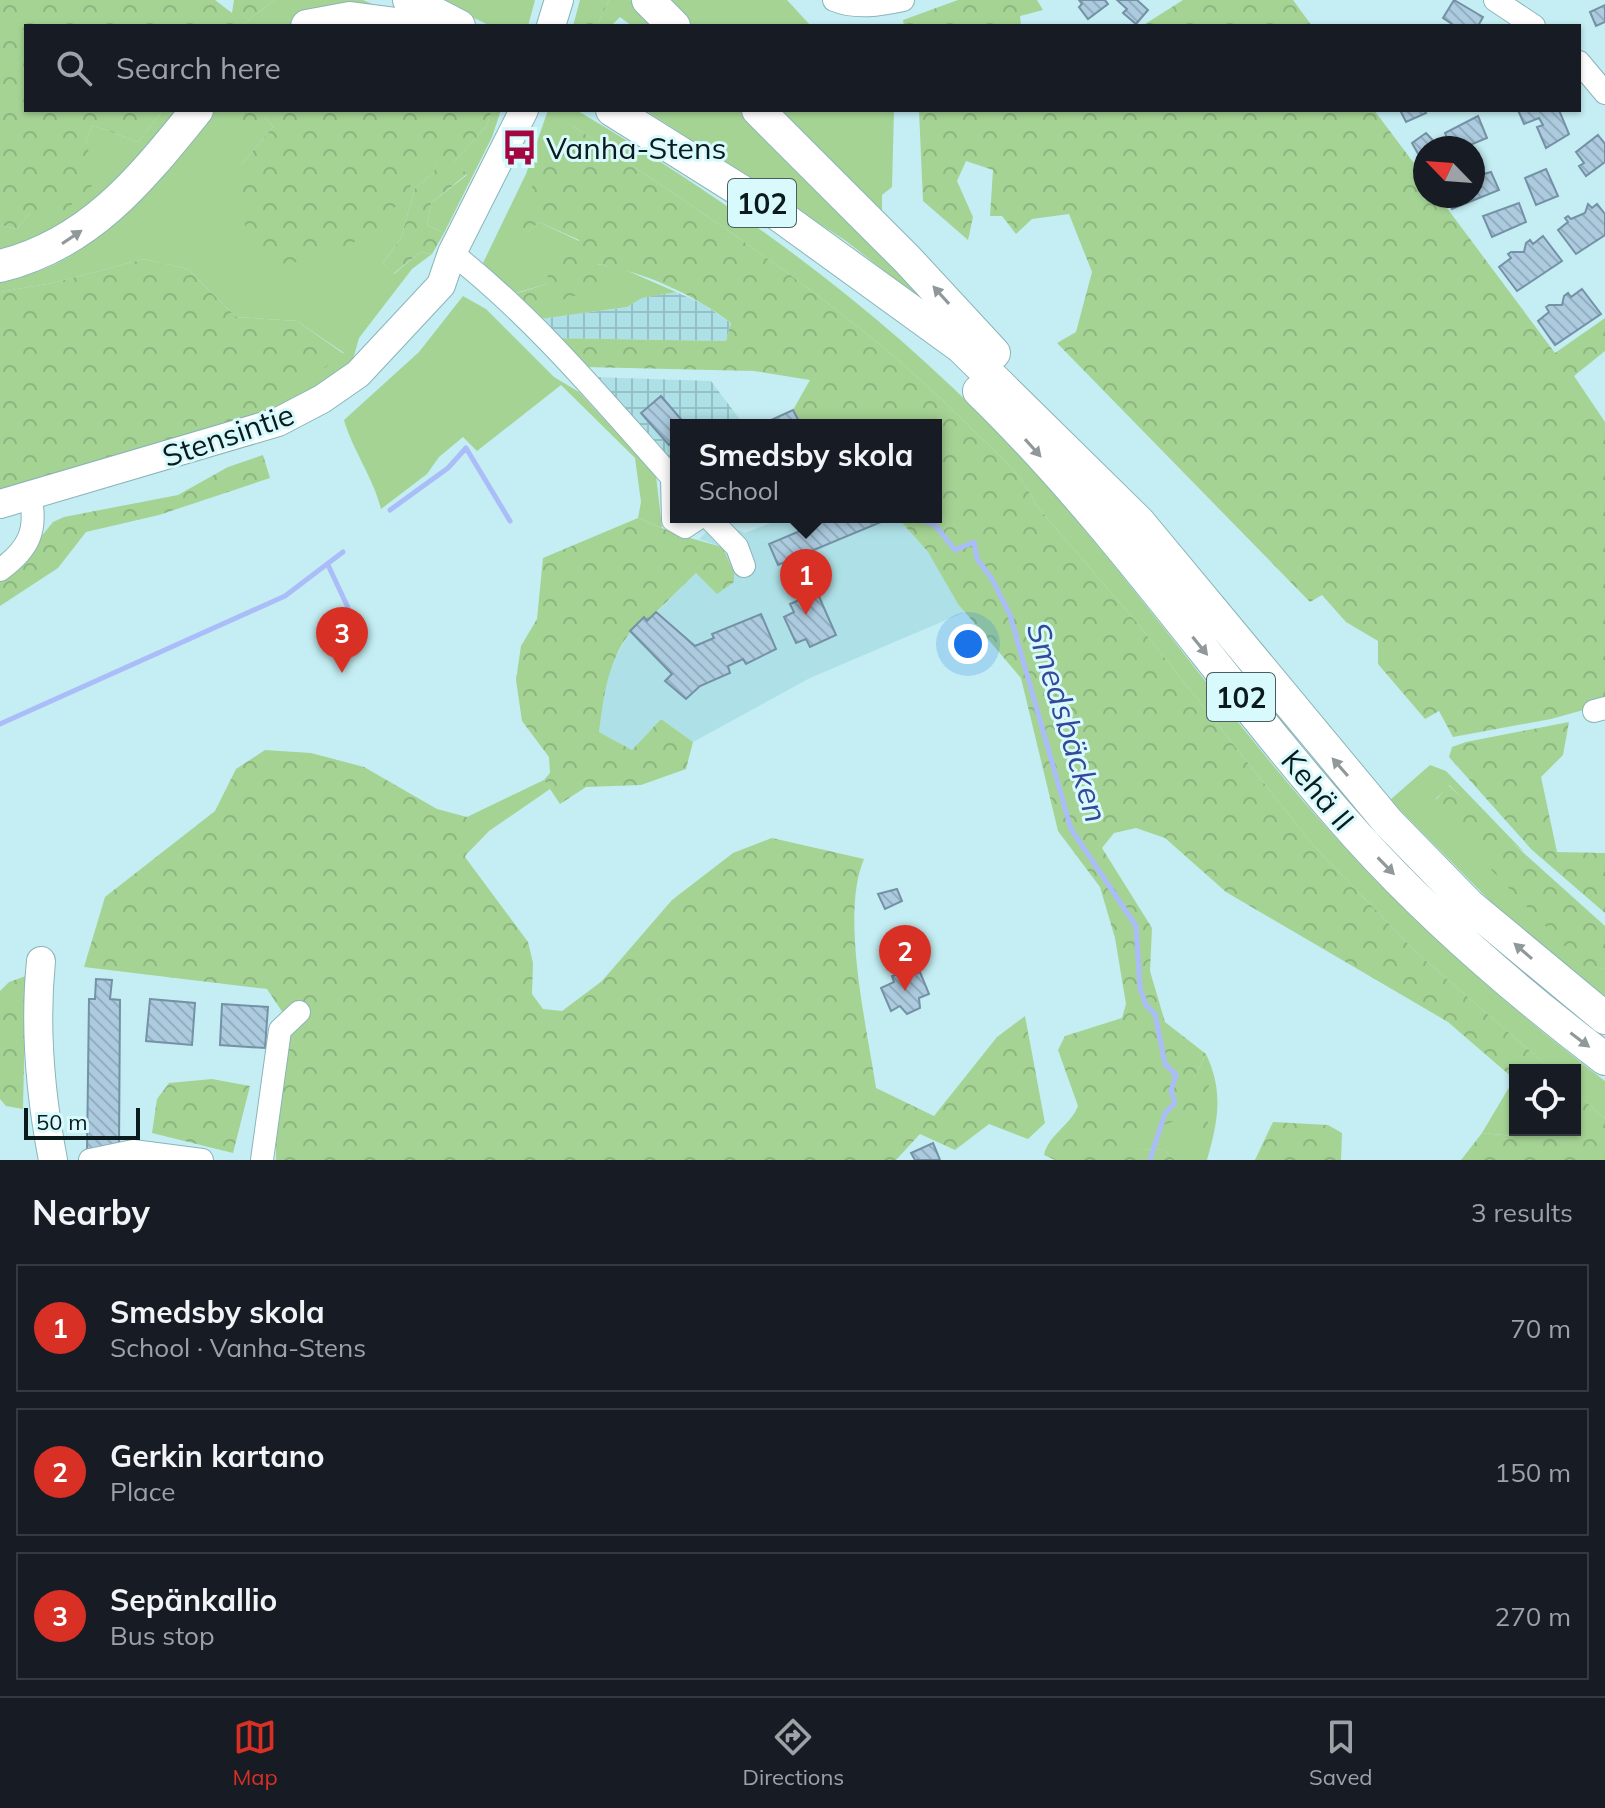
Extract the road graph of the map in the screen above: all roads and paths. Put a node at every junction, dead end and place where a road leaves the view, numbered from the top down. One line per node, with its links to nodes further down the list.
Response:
1 (409, 0): 10 (highway)
2 (542, 0): 11 (main road)
3 (559, 0): 12 (main road)
4 (648, 0): 13 (highway)
5 (834, 0): 6 (street)
6 (903, 0)
7 (1495, 0): 14 (street)
8 (318, 24): 9 (highway)
9 (396, 24)
10 (455, 24)
11 (536, 24)
12 (552, 24)
13 (672, 24)
14 (1531, 24)
15 (1581, 64): 16 (street)
16 (1605, 93)
17 (195, 112): 24 (highway, one-way to 17)
18 (510, 112): 22 (main road, Stensintie)
19 (523, 112): 22 (main road, Stensintie)
20 (615, 112): 25 (highway, Kehä II / 102)
21 (760, 112): 29 (highway, one-way to 21)
22 (504, 146): 23 (main road, Stensintie)
23 (452, 253): 26 (street); 27 (main road, Stensintie)
24 (0, 266)
25 (904, 308): 29 (highway, Kehä II / 102); 36 (highway, Kehä II / 102, one-way to 36)
26 (670, 476)
27 (30, 495): 28 (main road, Stensintie); 32 (street)
28 (0, 504)
29 (1139, 522): 35 (highway, Kehä II / 102, one-way to 29)
30 (714, 523): 31 (street)
31 (744, 566)
32 (0, 570)
33 (41, 961): 37 (main road)
34 (299, 1012): 40 (street)
35 (1605, 1018)
36 (1605, 1059)
37 (53, 1160)
38 (90, 1160): 39 (street)
39 (202, 1160)
40 (262, 1160)

